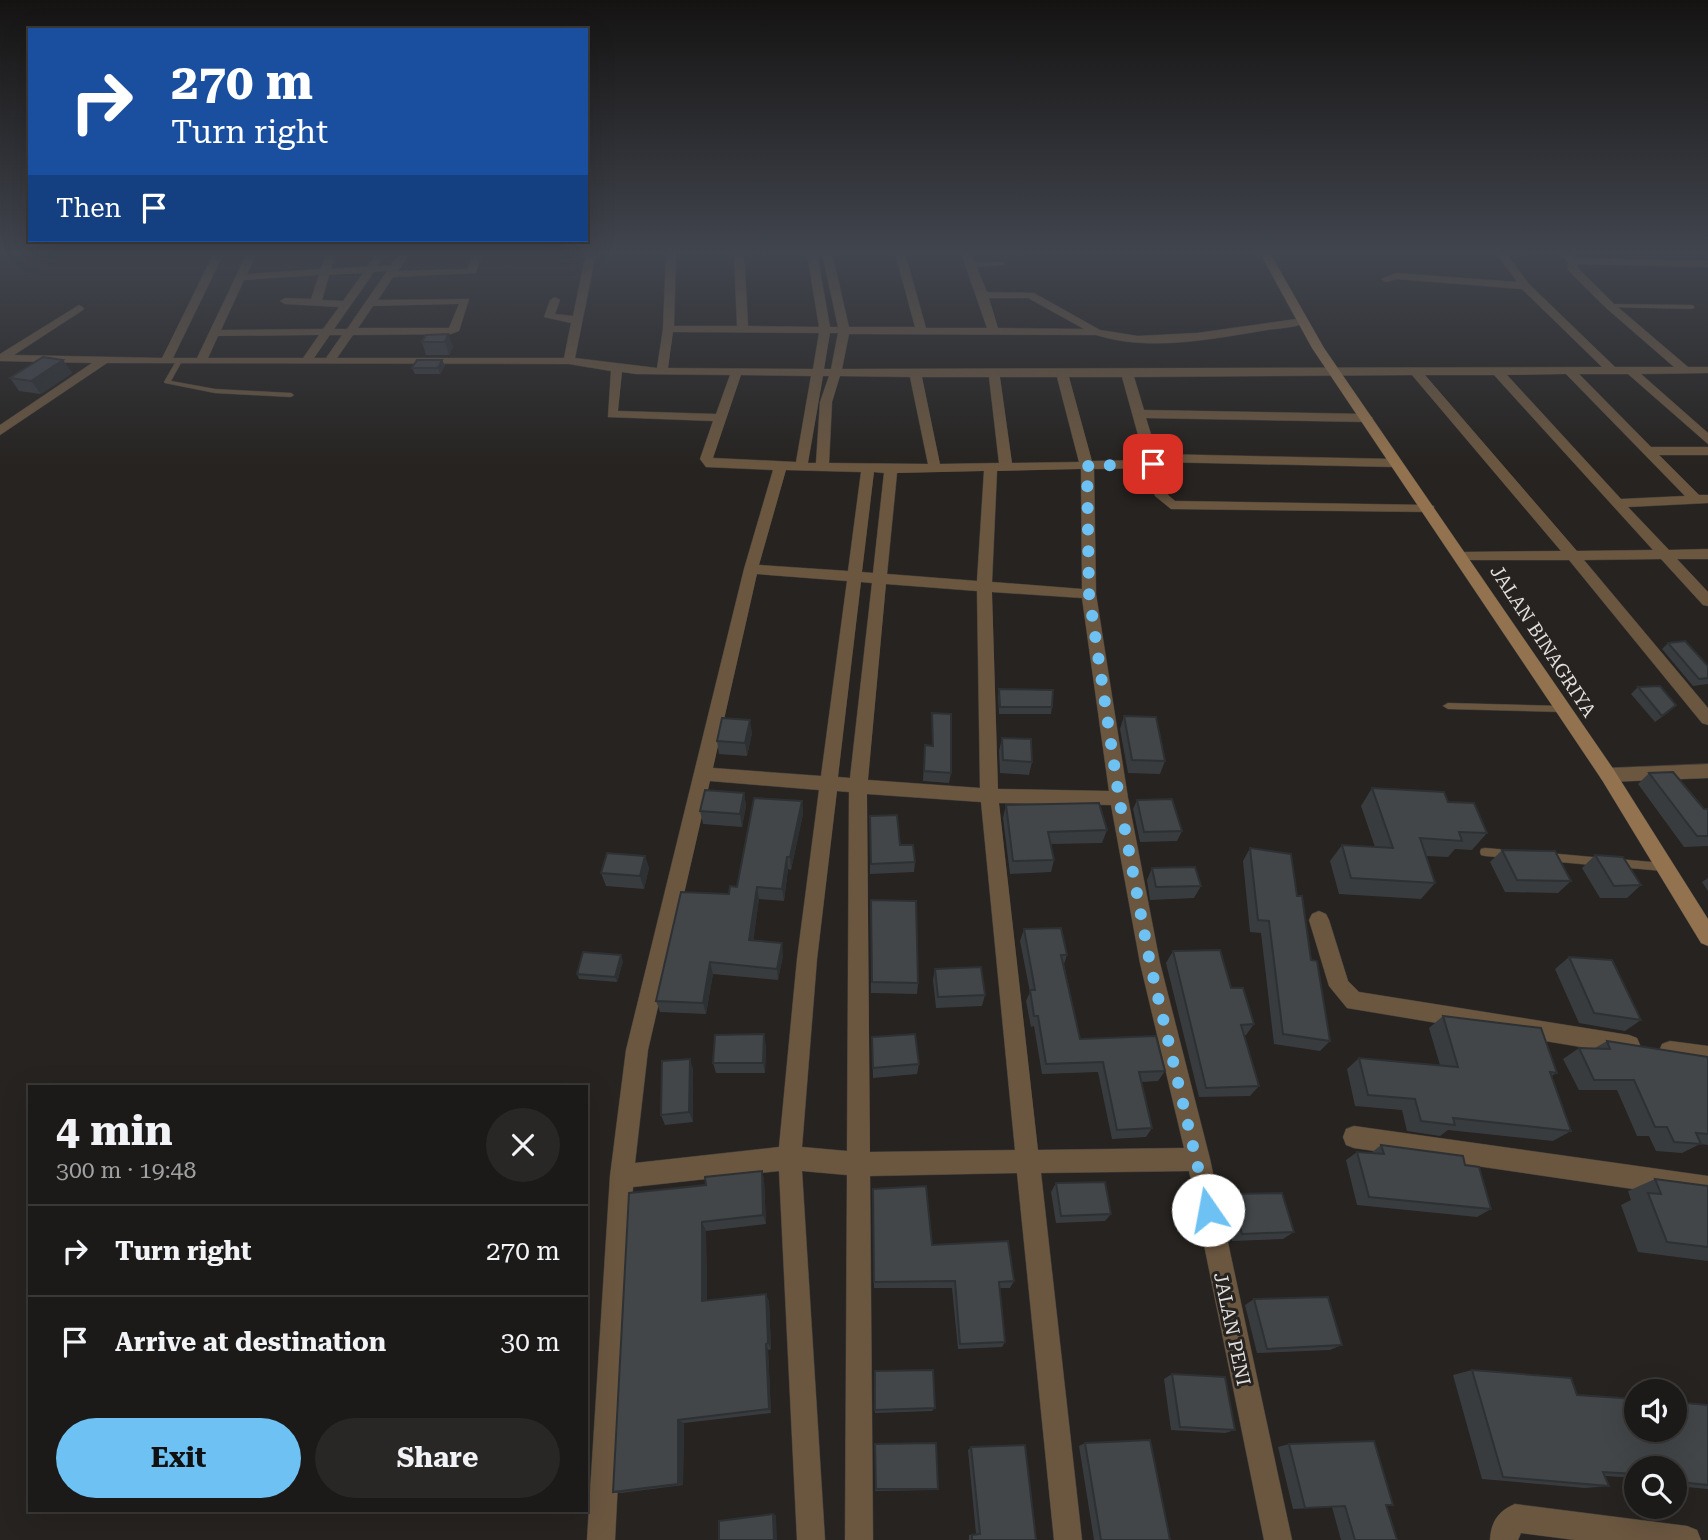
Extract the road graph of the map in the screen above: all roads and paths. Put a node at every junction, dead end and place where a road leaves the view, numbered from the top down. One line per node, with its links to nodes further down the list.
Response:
1 (53, 325): 29 (street)
2 (184, 325): 33 (street)
3 (218, 325): 26 (street)
4 (333, 325): 27 (street)
5 (354, 325): 28 (street)
6 (455, 325): 28 (street)
7 (575, 325): 36 (street)
8 (668, 325): 19 (street)
9 (743, 325): 20 (street)
10 (824, 325): 24 (street)
11 (843, 325): 22 (street)
12 (919, 325): 23 (street)
13 (992, 325): 21 (street)
14 (1084, 325): 25 (street)
15 (1273, 325): 25 (street)
16 (1305, 325): 51 (street, JALAN BINAGRIYA)
17 (1565, 325): 41 (street)
18 (1632, 325): 43 (street)
19 (668, 329): 20 (street); 44 (street)
20 (743, 329): 24 (street)
21 (993, 330): 23 (street); 25 (street)
22 (844, 331): 23 (street); 24 (street); 48 (street)
23 (921, 331)
24 (825, 332): 47 (street)
25 (1097, 332)
26 (214, 333): 27 (street); 35 (street)
27 (327, 333): 28 (street); 31 (street)
28 (348, 333): 32 (street)
29 (1, 358): 30 (street)
30 (107, 358): 33 (street); 59 (street)
31 (307, 360): 32 (street); 35 (street)
32 (330, 360): 36 (street)
33 (166, 361): 34 (street)
34 (179, 361): 35 (street); 54 (lane)
35 (201, 361)
36 (569, 361): 37 (street)
37 (617, 368): 44 (street); 57 (street)
38 (1415, 370): 39 (street); 51 (street); 78 (street)
39 (1496, 370): 40 (street); 74 (street)
40 (1568, 370): 41 (street); 61 (street)
41 (1611, 370): 42 (street)
42 (1630, 370): 43 (street); 60 (street)
43 (1685, 370): 46 (street)
44 (662, 371): 45 (street)
45 (737, 371): 47 (street); 57 (street)
46 (1707, 371)
47 (821, 372): 48 (street); 55 (street)
48 (836, 372): 49 (street); 55 (street)
49 (915, 373): 52 (street); 72 (street)
50 (1127, 373): 51 (street); 53 (street); 56 (street)
51 (1336, 373): 58 (street, JALAN BINAGRIYA)
52 (994, 374): 53 (street); 69 (street)
53 (1062, 374): 65 (street, JALAN PENI)
54 (290, 395)
55 (819, 402): 67 (street); 68 (street)
56 (1139, 414): 58 (street); 63 (street)
57 (719, 418): 66 (street)
58 (1367, 418): 64 (street, JALAN BINAGRIYA)
59 (0, 430)
60 (1708, 440)
61 (1648, 451): 62 (street); 73 (street)
62 (1708, 452)
63 (1152, 461): 64 (street); 65 (street); 75 (street)
64 (1394, 463): 75 (street, JALAN BINAGRIYA)
65 (1087, 466): 69 (street); 85 (street, JALAN PENI)
66 (780, 467): 67 (street); 80 (street)
67 (802, 468): 68 (street)
68 (822, 468): 70 (street)
69 (999, 468): 72 (street); 84 (street)
70 (868, 469): 71 (street); 81 (street)
71 (891, 469): 72 (street); 82 (street)
72 (935, 469)
73 (1701, 499): 74 (street)
74 (1623, 503): 76 (street)
75 (1429, 509): 79 (street, JALAN BINAGRIYA)
76 (1672, 554): 77 (street); 78 (street); 83 (street); 86 (street)
77 (1708, 554)
78 (1572, 555): 79 (street); 89 (street)
79 (1462, 557): 88 (street, JALAN BINAGRIYA)
80 (751, 569): 81 (street); 91 (street)
81 (853, 577): 82 (street); 93 (street)
82 (877, 580): 84 (street); 94 (street)
83 (1708, 585)
84 (984, 588): 85 (street); 95 (street)
85 (1089, 594): 96 (street, JALAN PENI)
86 (1708, 601)
87 (1448, 706): 88 (lane)
88 (1562, 709): 92 (street, JALAN BINAGRIYA)
89 (1708, 719)
90 (1708, 771): 92 (street)
91 (704, 774): 93 (street); 109 (street)
92 (1608, 775): 100 (street, JALAN BINAGRIYA)
93 (829, 786): 94 (street); 105 (street)
94 (858, 787): 95 (street); 108 (street)
95 (989, 796): 96 (street); 106 (street)
96 (1119, 798): 107 (street, JALAN PENI)
97 (1485, 852): 98 (lane)
98 (1525, 855)
99 (1539, 856): 100 (lane)
100 (1663, 867): 102 (street, JALAN BINAGRIYA)
101 (1319, 920): 103 (street)
102 (1708, 937)
103 (1708, 1057)
104 (1354, 1138): 110 (street)
105 (790, 1158): 108 (street); 109 (street); 112 (street)
106 (1026, 1160): 107 (street); 108 (street); 114 (street)
107 (1198, 1160): 115 (street, JALAN PENI)
108 (858, 1164): 113 (street)
109 (622, 1176): 111 (street)
110 (1708, 1188)
111 (601, 1540)
112 (811, 1540)
113 (859, 1540)
114 (1068, 1540)
115 (1278, 1540)
116 (1504, 1540): 117 (street)
117 (1687, 1540)

